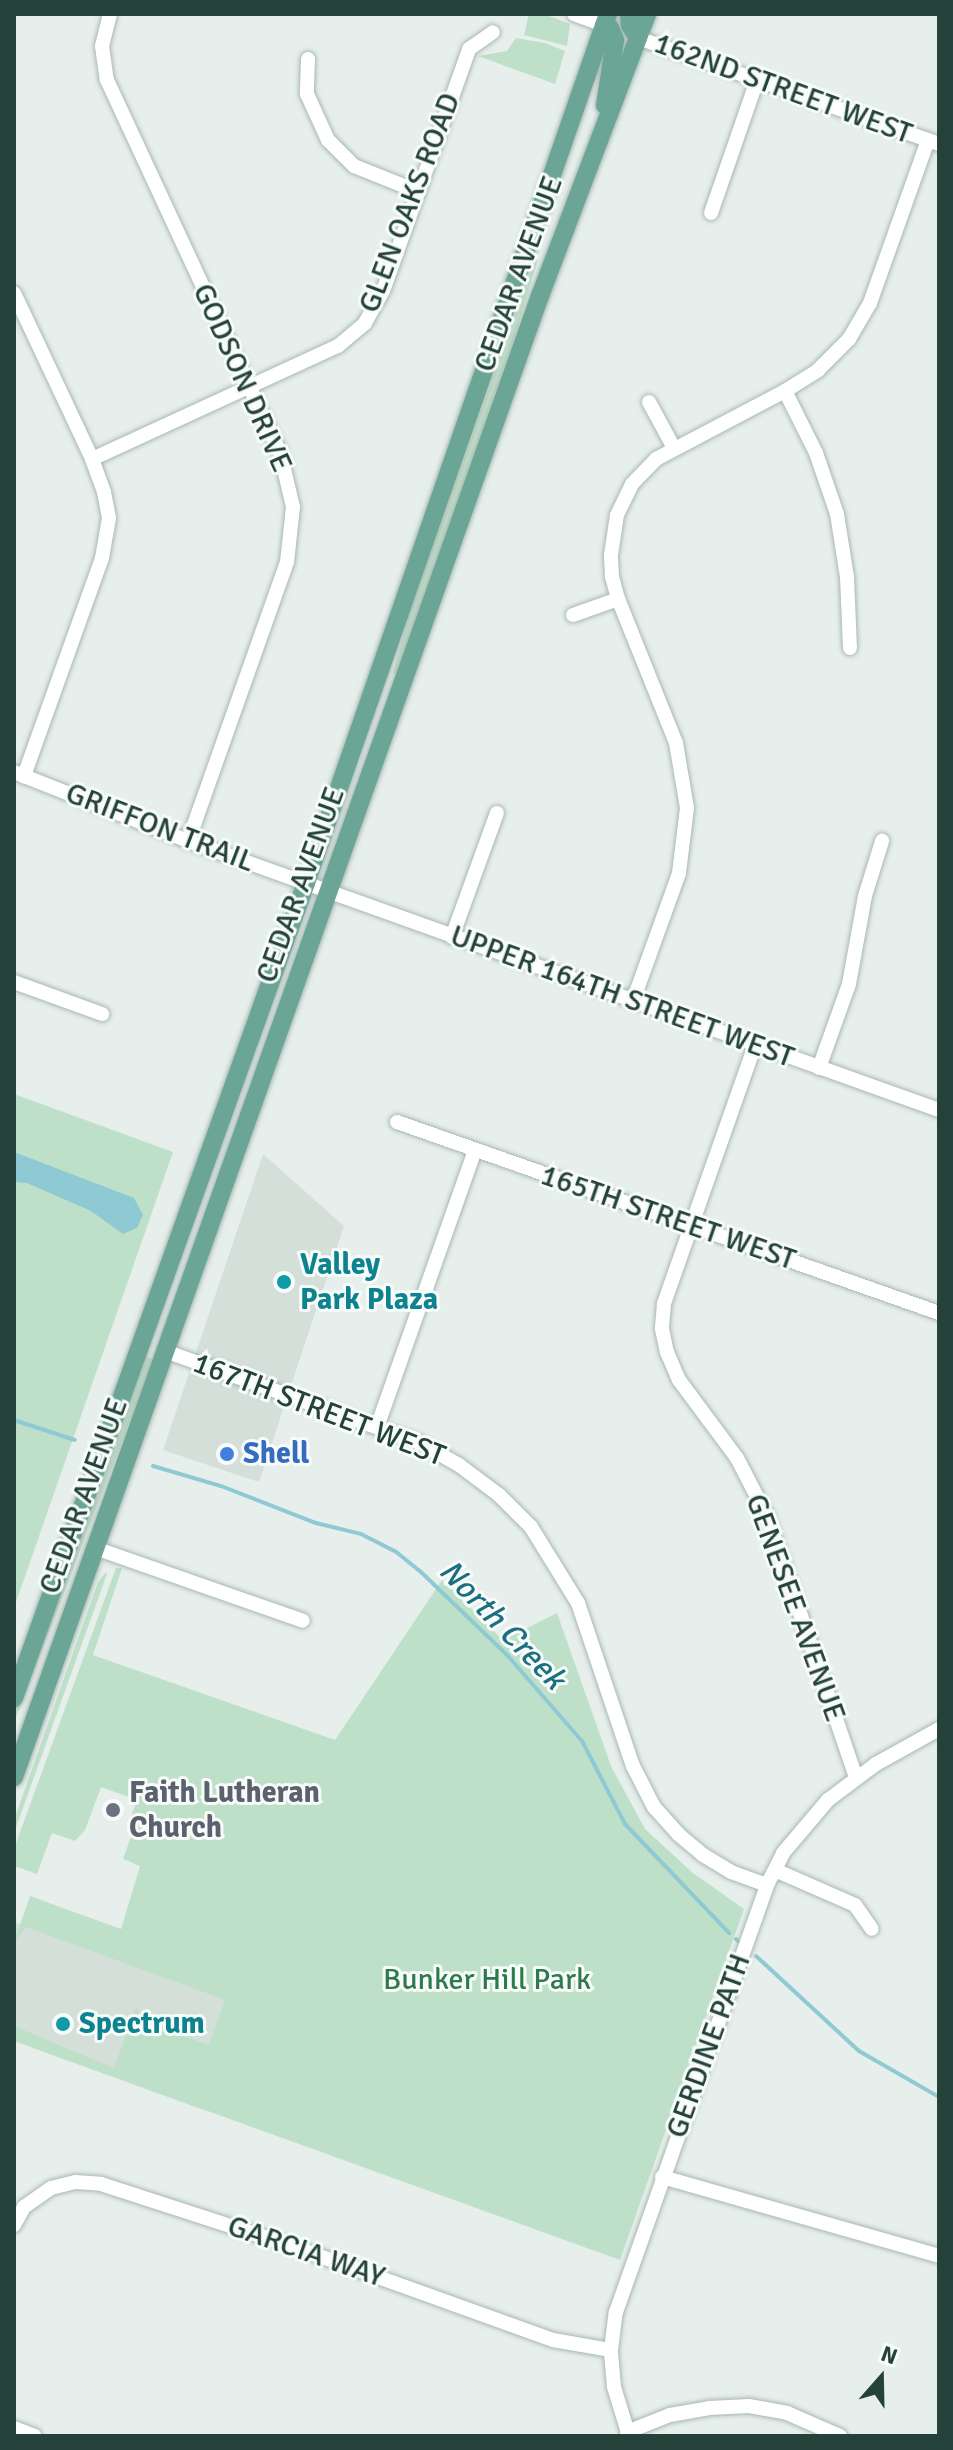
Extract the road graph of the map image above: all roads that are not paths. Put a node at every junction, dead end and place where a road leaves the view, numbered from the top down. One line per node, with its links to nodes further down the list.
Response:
1 (110, 14): 15 (street, GODSON DRIVE)
2 (574, 14): 5 (street)
3 (629, 14): 7 (main road)
4 (647, 14): 7 (main road, CEDAR AVENUE)
5 (606, 19): 10 (main road); 27 (main road, CEDAR AVENUE)
6 (493, 32): 12 (street, GLEN OAKS ROAD)
7 (638, 38): 9 (street, 162ND STREET WEST); 10 (main road, CEDAR AVENUE)
8 (308, 59): 12 (street)
9 (757, 80): 11 (street, 162ND STREET WEST); 13 (street)
10 (603, 131): 28 (main road, CEDAR AVENUE)
11 (934, 142): 16 (street)
12 (419, 192): 15 (street, GLEN OAKS ROAD)
13 (711, 213)
14 (14, 293): 19 (street)
15 (249, 387): 19 (street, GLEN OAKS ROAD); 25 (street, GODSON DRIVE)
16 (785, 391): 18 (street); 22 (street)
17 (649, 402): 18 (street)
18 (674, 448): 20 (street)
19 (92, 459): 23 (street)
20 (618, 599): 21 (street); 31 (street)
21 (573, 615)
22 (850, 648)
23 (19, 774): 25 (street, GRIFFON TRAIL)
24 (497, 813): 29 (street)
25 (188, 841): 27 (street, GRIFFON TRAIL)
26 (882, 841): 34 (street)
27 (306, 883): 28 (street, UPPER 164TH STREET WEST); 39 (main road, CEDAR AVENUE)
28 (328, 891): 29 (street, UPPER 164TH STREET WEST); 41 (main road, CEDAR AVENUE)
29 (452, 937): 31 (street, UPPER 164TH STREET WEST)
30 (14, 982): 32 (street)
31 (633, 1001): 33 (street, UPPER 164TH STREET WEST)
32 (102, 1014)
33 (755, 1045): 34 (street, UPPER 164TH STREET WEST); 38 (street, GENESEE AVENUE)
34 (819, 1068): 35 (street, UPPER 164TH STREET WEST)
35 (939, 1110)
36 (397, 1122): 37 (street, 165TH STREET WEST)
37 (475, 1150): 38 (street, 165TH STREET WEST); 42 (street)
38 (690, 1226): 40 (street, 165TH STREET WEST); 48 (street, GENESEE AVENUE)
39 (167, 1270): 41 (main road); 45 (main road, CEDAR AVENUE)
40 (939, 1313)
41 (165, 1351): 42 (street, 167TH STREET WEST); 43 (main road, CEDAR AVENUE)
42 (377, 1427): 50 (street, 167TH STREET WEST)
43 (95, 1548): 44 (street); 47 (main road, CEDAR AVENUE)
44 (303, 1621)
45 (14, 1698)
46 (939, 1729): 48 (street, GERDINE PATH)
47 (14, 1777)
48 (856, 1777): 49 (street, GERDINE PATH)
49 (775, 1870): 50 (street, GERDINE PATH); 51 (street)
50 (767, 1885): 52 (street, GERDINE PATH)
51 (872, 1929)
52 (662, 2177): 54 (street); 55 (street, GERDINE PATH)
53 (14, 2225): 55 (street, GARCIA WAY)
54 (939, 2256)
55 (611, 2350): 57 (street, GERDINE PATH)
56 (14, 2428): 58 (street)
57 (628, 2434): 59 (street)
58 (35, 2436)
59 (840, 2436)

